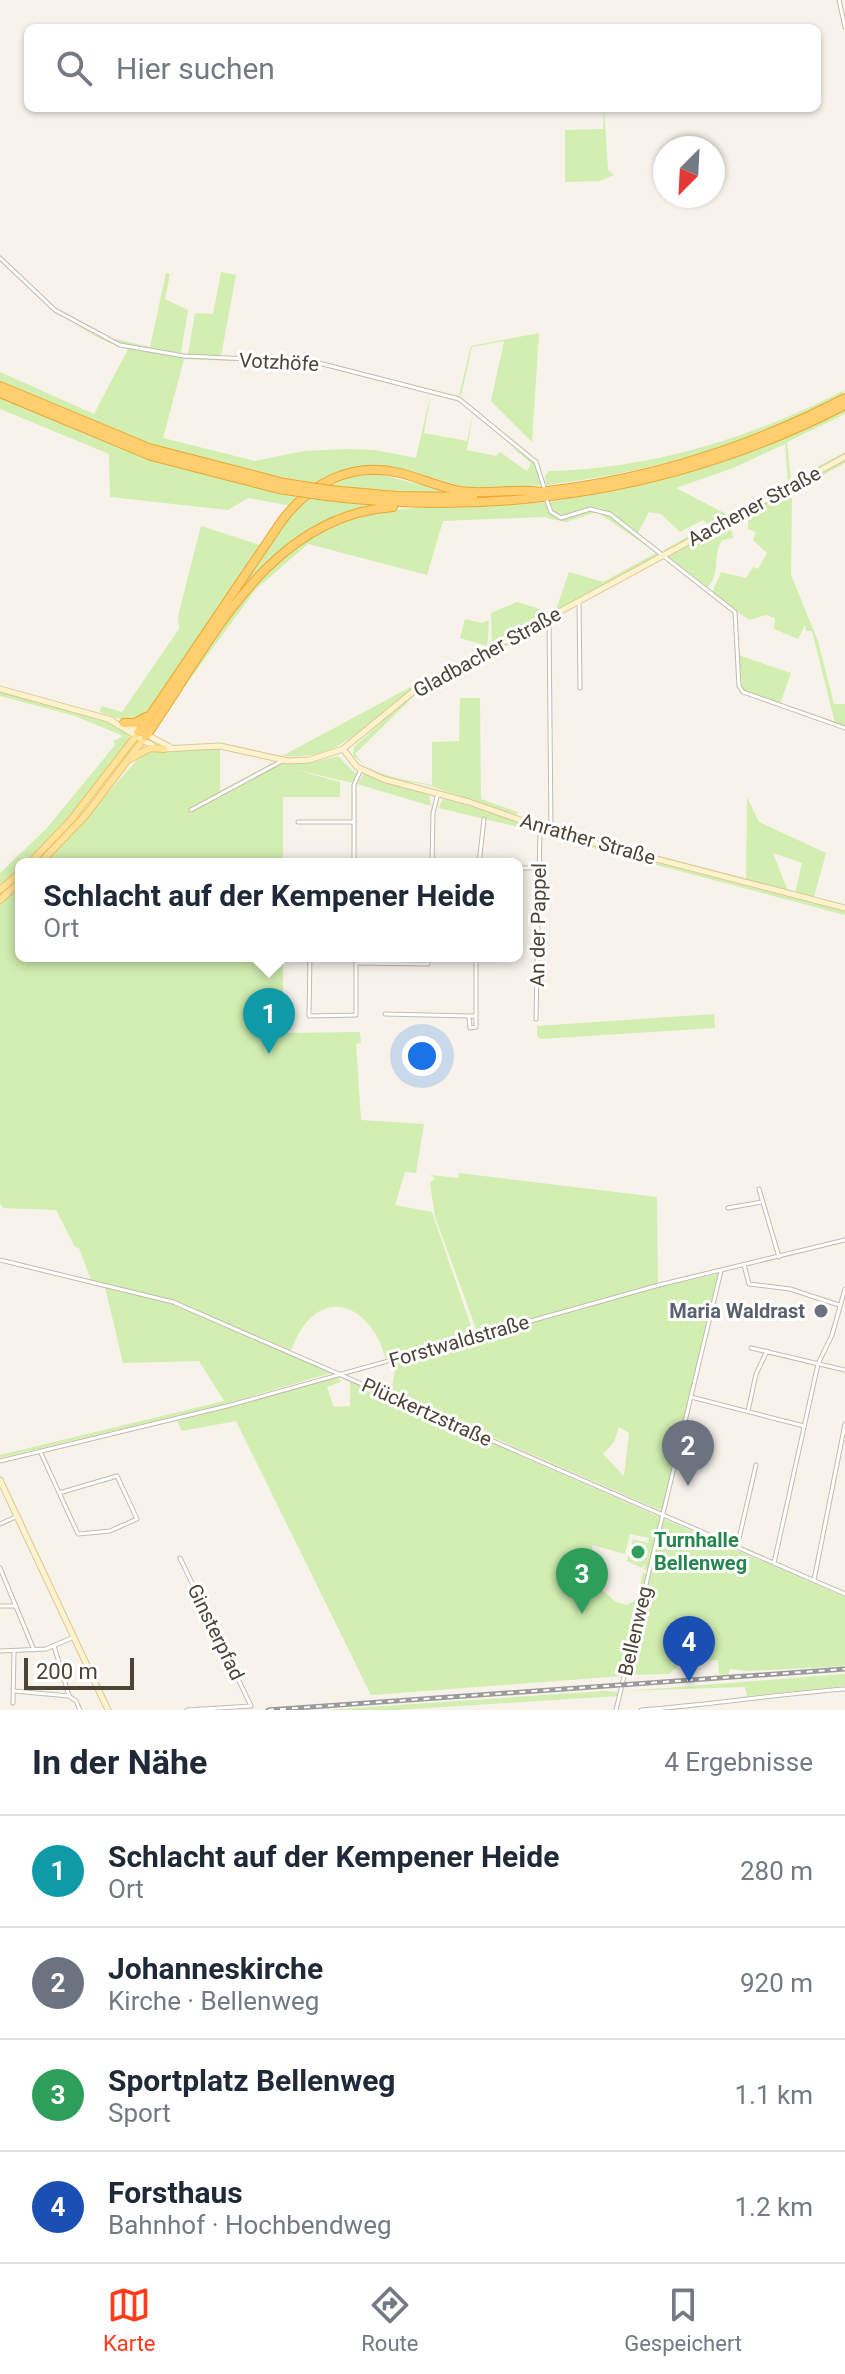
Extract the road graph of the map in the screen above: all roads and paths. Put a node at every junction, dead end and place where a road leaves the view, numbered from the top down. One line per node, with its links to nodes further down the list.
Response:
1 (839, 0): 2 (street)
2 (845, 27)
3 (0, 258): 10 (street, Votzhöfe)
4 (0, 386): 9 (highway)
5 (0, 393): 9 (highway)
6 (845, 398): 10 (highway)
7 (845, 405): 13 (highway)
8 (845, 457): 14 (main road, Aachener Straße)
9 (282, 486): 11 (highway, bridge)
10 (543, 489): 11 (highway); 19 (highway)
11 (328, 493): 13 (highway)
12 (547, 501): 14 (street)
13 (460, 504): 23 (highway)
14 (661, 556): 15 (main road, Gladbacher Straße); 22 (street)
15 (579, 601): 16 (main road, Gladbacher Straße); 17 (street)
16 (549, 618): 26 (main road, Gladbacher Straße); 36 (street)
17 (580, 688)
18 (0, 689): 20 (main road)
19 (153, 712): 21 (highway); 23 (highway)
20 (110, 720): 21 (main road); 23 (main road)
21 (124, 723): 23 (main road)
22 (845, 728)
23 (141, 736): 24 (main road); 25 (main road); 27 (main road); 37 (main road)
24 (187, 748): 25 (main road); 28 (main road)
25 (164, 749): 27 (main road)
26 (343, 749): 28 (main road, Gladbacher Straße); 29 (main road)
27 (127, 761): 38 (main road)
28 (282, 761): 31 (street, Gladbacher Straße)
29 (361, 769): 30 (main road, Anrather Straße); 34 (street)
30 (438, 793): 36 (main road, Anrather Straße); 40 (street)
31 (191, 810)
32 (484, 819): 41 (street)
33 (298, 822): 34 (street)
34 (354, 822): 39 (street)
35 (540, 831): 43 (street, An der Pappel)
36 (551, 832): 46 (main road, Anrather Straße)
37 (35, 858)
38 (45, 858)
39 (354, 858)
40 (432, 858)
41 (480, 858)
42 (523, 868): 43 (street)
43 (539, 868): 54 (street, An der Pappel)
44 (15, 886): 45 (main road)
45 (0, 900)
46 (845, 908)
47 (310, 962): 50 (street)
48 (428, 962): 50 (street)
49 (476, 962): 53 (street)
50 (356, 963)
51 (385, 1014): 52 (street)
52 (469, 1016): 53 (street); 53 (street)
53 (476, 1016)
54 (536, 1019)
55 (759, 1189): 56 (street)
56 (762, 1202): 57 (street); 59 (street)
57 (728, 1208)
58 (845, 1240): 59 (street, Forstwaldstraße)
59 (779, 1257): 61 (street, Forstwaldstraße)
60 (0, 1260): 69 (street, Plückertzstraße)
61 (744, 1265): 62 (street, Forstwaldstraße); 64 (street)
62 (721, 1271): 69 (street, Forstwaldstraße); 70 (street, Bellenweg)
63 (845, 1290): 64 (street)
64 (841, 1305): 67 (street)
65 (751, 1348): 66 (street)
66 (767, 1351): 67 (street); 71 (street)
67 (818, 1364): 68 (street); 73 (street)
68 (845, 1370)
69 (339, 1374): 74 (street, Forstwaldstraße); 79 (street, Plückertzstraße)
70 (691, 1397): 71 (street); 79 (street, Bellenweg)
71 (748, 1411): 73 (street)
72 (845, 1424): 86 (street)
73 (805, 1426): 84 (street)
74 (40, 1451): 75 (street, Forstwaldstraße); 78 (street)
75 (0, 1461)
76 (756, 1465): 82 (street)
77 (0, 1480): 80 (main road)
78 (59, 1493): 78 (street)
79 (663, 1515): 82 (street, Plückertzstraße); 102 (street, Bellenweg)
80 (18, 1516): 81 (street); 90 (main road)
81 (0, 1524)
82 (737, 1547): 84 (street, Plückertzstraße)
83 (180, 1558): 101 (street, Ginsterpfad)
84 (774, 1563): 86 (street, Plückertzstraße)
85 (0, 1568): 89 (street)
86 (814, 1580): 87 (street, Plückertzstraße)
87 (845, 1594)
88 (0, 1606): 89 (street)
89 (17, 1606): 93 (street)
90 (74, 1637): 91 (street); 100 (main road)
91 (54, 1646): 93 (street); 97 (street)
92 (14, 1650): 93 (street); 94 (street); 96 (street)
93 (34, 1650)
94 (0, 1651)
95 (845, 1689): 103 (street)
96 (14, 1691): 97 (street); 98 (street)
97 (69, 1696): 99 (street)
98 (13, 1703)
99 (80, 1710)
100 (108, 1710)
101 (187, 1710)
102 (616, 1710)
103 (641, 1710)

